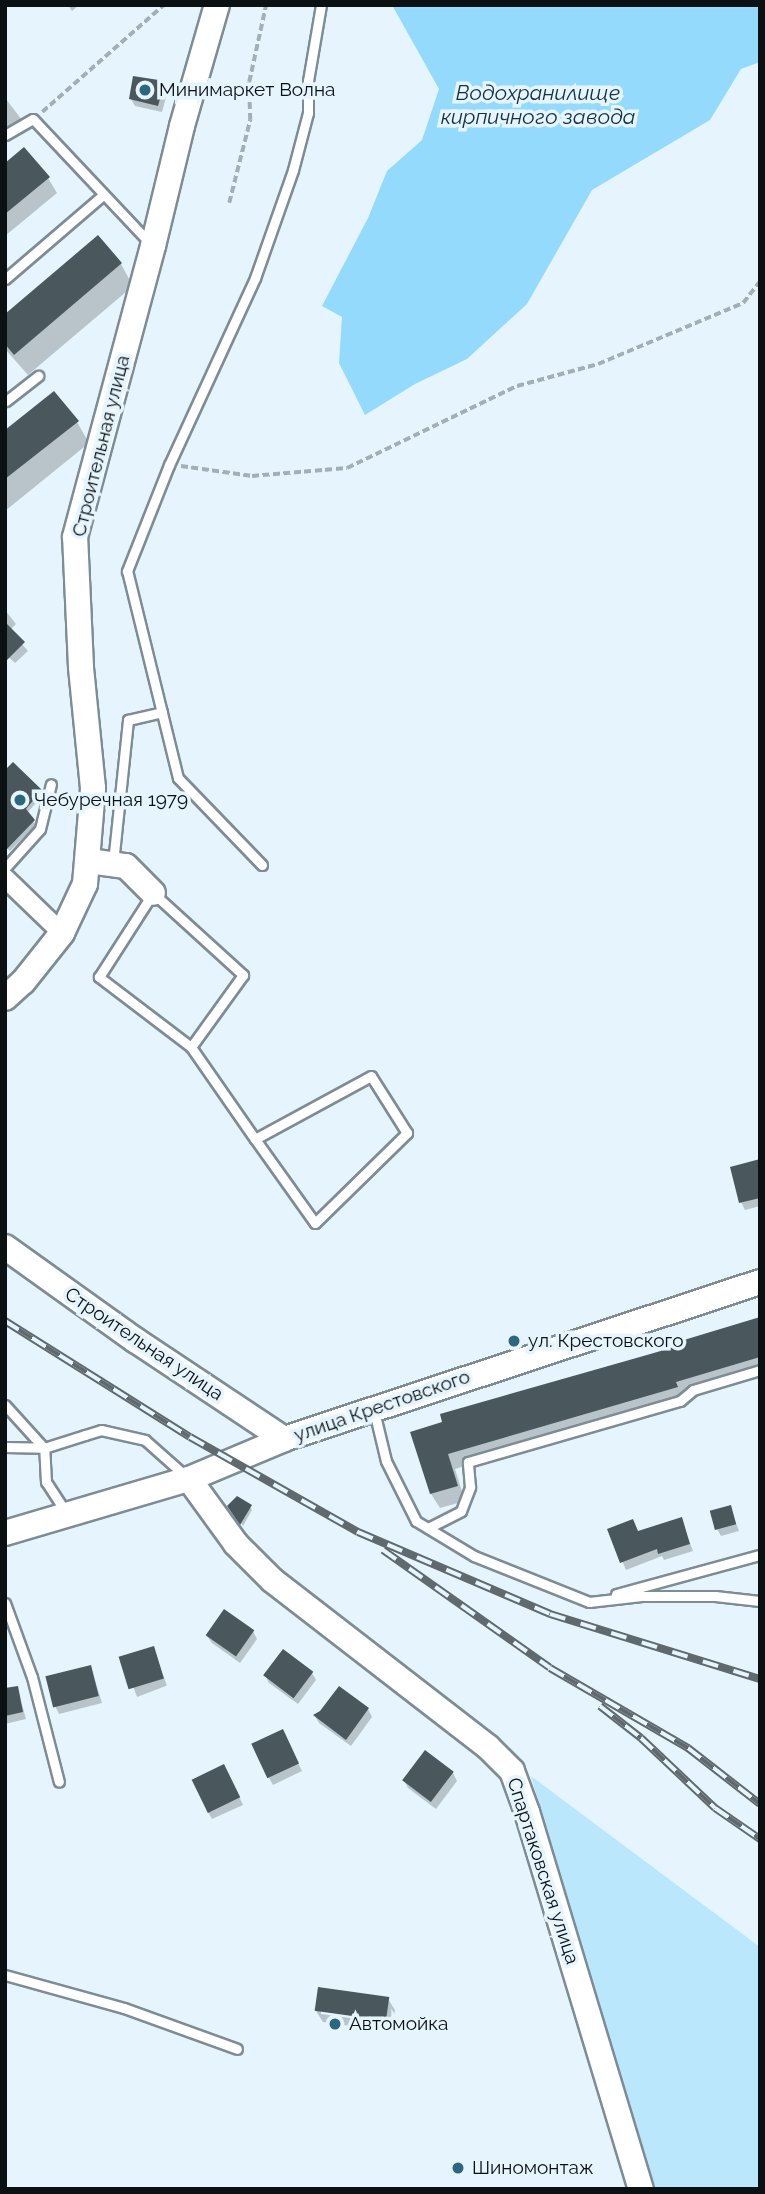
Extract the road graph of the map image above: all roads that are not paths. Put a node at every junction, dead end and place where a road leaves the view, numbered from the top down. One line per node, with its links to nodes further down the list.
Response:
1 (218, 5): 5 (main road, Строительная улица)
2 (321, 5): 9 (lane)
3 (5, 135): 4 (lane)
4 (104, 194): 5 (lane); 6 (lane)
5 (153, 246): 11 (main road, Строительная улица)
6 (5, 279)
7 (38, 376): 8 (lane)
8 (6, 400)
9 (162, 712): 11 (lane); 12 (lane)
10 (51, 784): 13 (lane)
11 (101, 862): 15 (main road); 16 (main road, Строительная улица)
12 (262, 865)
13 (5, 869)
14 (5, 878): 16 (street)
15 (153, 893): 18 (lane); 18 (lane)
16 (62, 933): 17 (main road, Строительная улица)
17 (5, 998)
18 (191, 1047): 19 (lane)
19 (255, 1139): 19 (lane)
20 (5, 1247): 25 (main road, Строительная улица)
21 (760, 1282): 24 (main road, улица Крестовского)
22 (760, 1370): 30 (lane)
23 (5, 1405): 27 (lane)
24 (373, 1409): 25 (main road, улица Крестовского); 30 (lane)
25 (285, 1439): 28 (main road, улица Крестовского)
26 (5, 1447): 27 (lane)
27 (44, 1448): 28 (lane); 29 (lane)
28 (190, 1479): 29 (main road, улица Крестовского); 39 (main road, Спартаковская улица)
29 (68, 1516): 31 (main road, улица Крестовского)
30 (428, 1528): 34 (lane)
31 (5, 1533)
32 (760, 1555): 34 (lane)
33 (760, 1601): 34 (lane)
34 (589, 1602)
35 (5, 1603): 36 (lane)
36 (60, 1782)
37 (5, 1975): 38 (lane)
38 (237, 2049)
39 (641, 2189)

